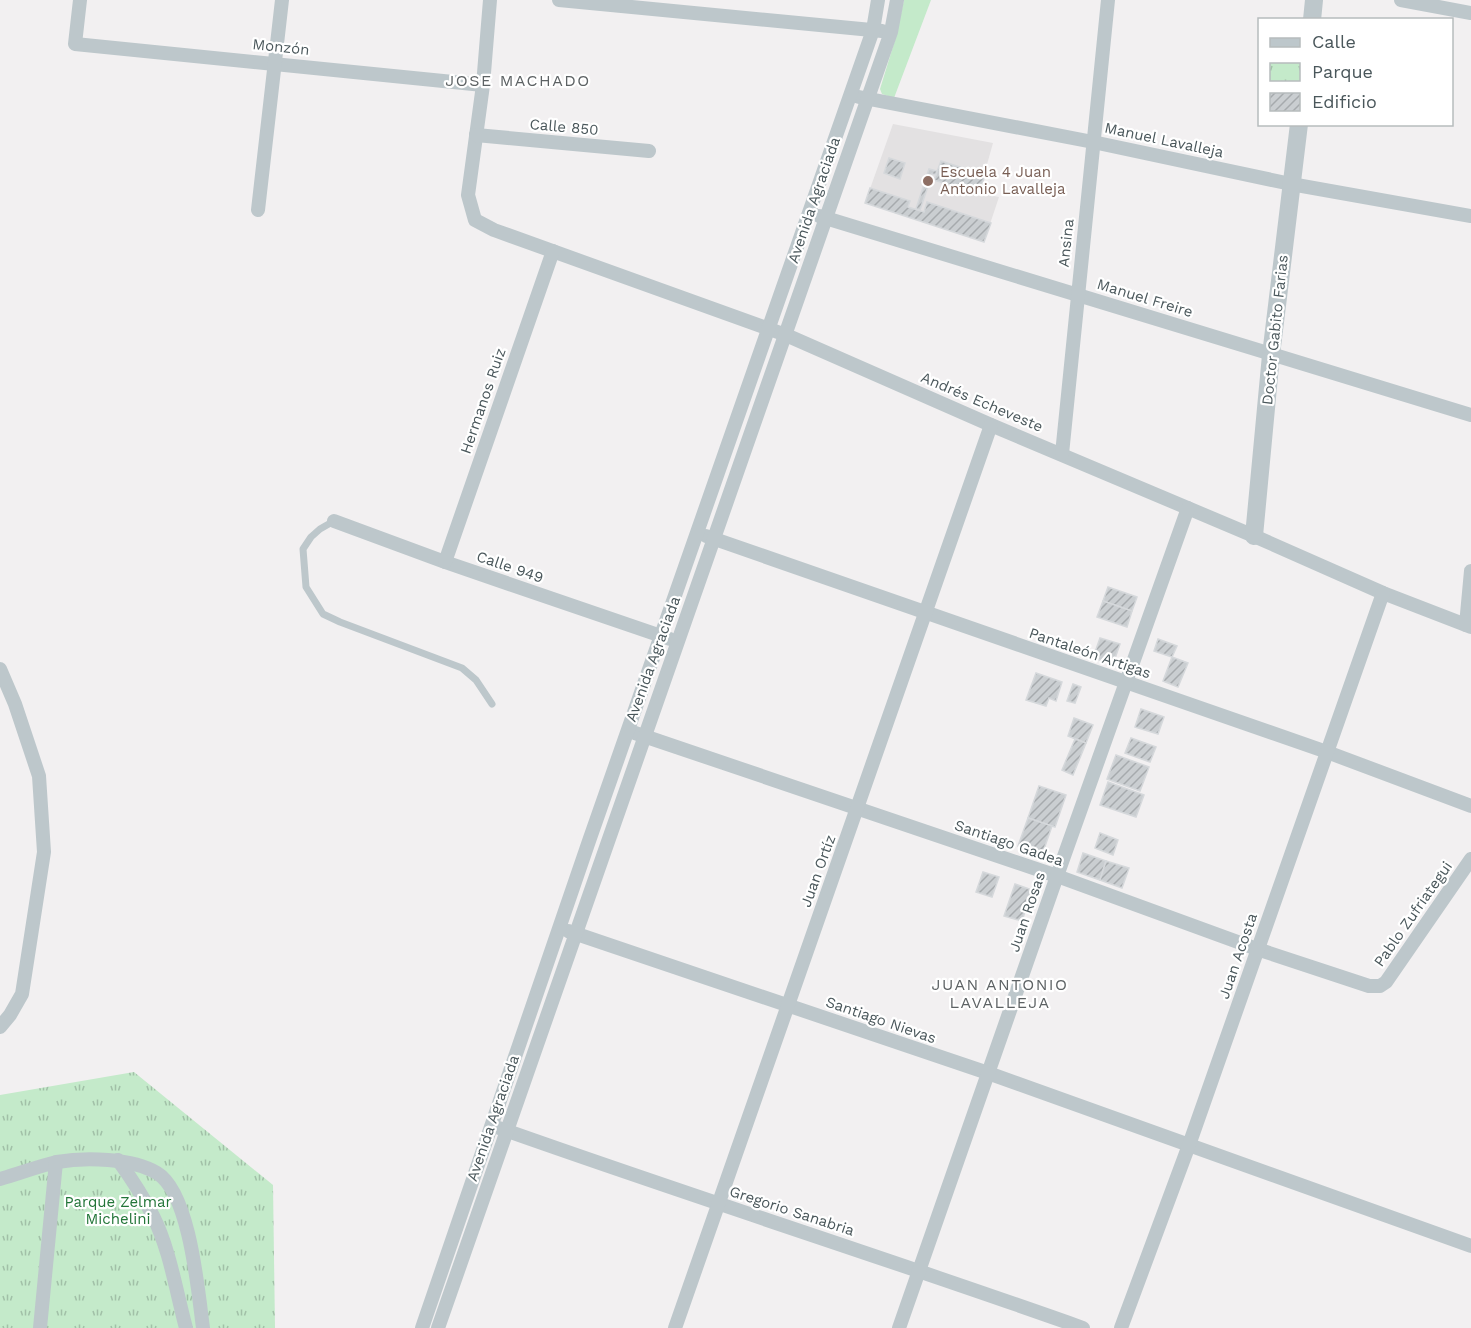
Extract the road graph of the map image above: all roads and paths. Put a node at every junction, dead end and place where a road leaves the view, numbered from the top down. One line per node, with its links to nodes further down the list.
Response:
1 (80, 0): 14 (street, Monzón)
2 (282, 0): 14 (street)
3 (490, 0): 15 (street)
4 (559, 0): 12 (street)
5 (878, 0): 12 (street, Avenida Agraciada)
6 (897, 0): 13 (street, Avenida Agraciada)
7 (1108, 0): 20 (street, Ansina)
8 (1314, 0): 11 (street)
9 (1401, 0): 10 (street)
10 (1471, 13)
11 (1312, 18)
12 (873, 30): 13 (street); 16 (street, Avenida Agraciada)
13 (891, 32): 17 (street, Avenida Agraciada)
14 (275, 63): 15 (street, Monzón); 23 (street)
15 (483, 85): 19 (street)
16 (851, 94): 17 (street, Manuel Lavalleja); 24 (street, Avenida Agraciada)
17 (867, 99): 20 (street, Manuel Lavalleja); 26 (street, Avenida Agraciada)
18 (1299, 126): 22 (street, Doctor Gabito Farias)
19 (476, 135): 21 (street, Calle 850); 27 (street, Andrés Echeveste)
20 (1094, 142): 22 (street, Manuel Lavalleja); 28 (street, Ansina)
21 (649, 151)
22 (1291, 184): 25 (street, Manuel Lavalleja); 31 (street, Doctor Gabito Farias)
23 (258, 210)
24 (810, 213): 26 (street, Manuel Freire); 29 (street, Avenida Agraciada)
25 (1471, 216)
26 (825, 218): 28 (street, Manuel Freire); 30 (street, Avenida Agraciada)
27 (553, 251): 29 (street, Andrés Echeveste); 40 (street, Hermanos Ruiz)
28 (1077, 294): 31 (street, Manuel Freire); 34 (street, Ansina)
29 (770, 329): 30 (street, Andrés Echeveste); 37 (street, Avenida Agraciada)
30 (786, 335): 33 (street, Andrés Echeveste); 39 (street, Avenida Agraciada)
31 (1271, 355): 32 (street, Manuel Freire); 38 (street, Doctor Gabito Farias)
32 (1471, 415)
33 (992, 425): 34 (street, Andrés Echeveste); 43 (street, Juan Ortíz)
34 (1062, 454): 35 (street, Andrés Echeveste)
35 (1188, 508): 38 (street, Andrés Echeveste); 48 (street, Juan Rosas)
36 (333, 521): 40 (street, Calle 949); 49 (lane)
37 (698, 533): 39 (street, Pantaleón Artigas); 45 (street, Avenida Agraciada)
38 (1254, 536): 42 (street, Andrés Echeveste)
39 (713, 538): 43 (street, Pantaleón Artigas); 46 (street, Avenida Agraciada)
40 (445, 562): 45 (street, Calle 949)
41 (1471, 571): 44 (street)
42 (1383, 593): 44 (street, Andrés Echeveste); 52 (street, Juan Acosta)
43 (924, 613): 48 (street, Pantaleón Artigas); 54 (street, Juan Ortíz)
44 (1469, 626)
45 (662, 637): 46 (street, Calle 949); 50 (street, Avenida Agraciada)
46 (677, 642): 51 (street, Avenida Agraciada)
47 (0, 669): 62 (street)
48 (1126, 683): 52 (street, Pantaleón Artigas); 56 (street, Juan Rosas)
49 (492, 704)
50 (628, 730): 51 (street, Santiago Gadea); 57 (street, Avenida Agraciada)
51 (644, 736): 54 (street, Santiago Gadea); 58 (street, Avenida Agraciada)
52 (1327, 752): 53 (street, Pantaleón Artigas); 59 (street, Juan Acosta)
53 (1471, 806)
54 (858, 809): 56 (street, Santiago Gadea); 61 (street, Juan Ortíz)
55 (1471, 859): 60 (street, Pablo Zufriategui)
56 (1057, 876): 59 (street, Santiago Gadea); 63 (street, Juan Rosas)
57 (560, 928): 58 (street, Santiago Nievas); 64 (street, Avenida Agraciada)
58 (574, 933): 61 (street, Santiago Nievas); 65 (street, Avenida Agraciada)
59 (1257, 949): 60 (street, Santiago Gadea); 66 (street, Juan Acosta)
60 (1380, 986)
61 (788, 1006): 63 (street, Santiago Nievas); 70 (street, Juan Ortíz)
62 (0, 1027)
63 (988, 1073): 66 (street, Santiago Nievas); 72 (street, Juan Rosas)
64 (491, 1125): 65 (street, Gregorio Sanabria); 73 (street, Avenida Agraciada)
65 (506, 1130): 70 (street, Gregorio Sanabria); 74 (street, Avenida Agraciada)
66 (1189, 1145): 71 (street, Santiago Nievas); 81 (street, Juan Acosta)
67 (118, 1160): 68 (street); 76 (street); 77 (street)
68 (56, 1162): 69 (street); 75 (street)
69 (0, 1179)
70 (718, 1205): 72 (street, Gregorio Sanabria); 78 (street, Juan Ortíz)
71 (1471, 1246)
72 (920, 1270): 79 (street, Juan Rosas); 80 (street, Gregorio Sanabria)
73 (423, 1325): 74 (street)
74 (440, 1327)
75 (40, 1328)
76 (186, 1328)
77 (203, 1328)
78 (675, 1328)
79 (899, 1328)
80 (1083, 1328)
81 (1122, 1328)

